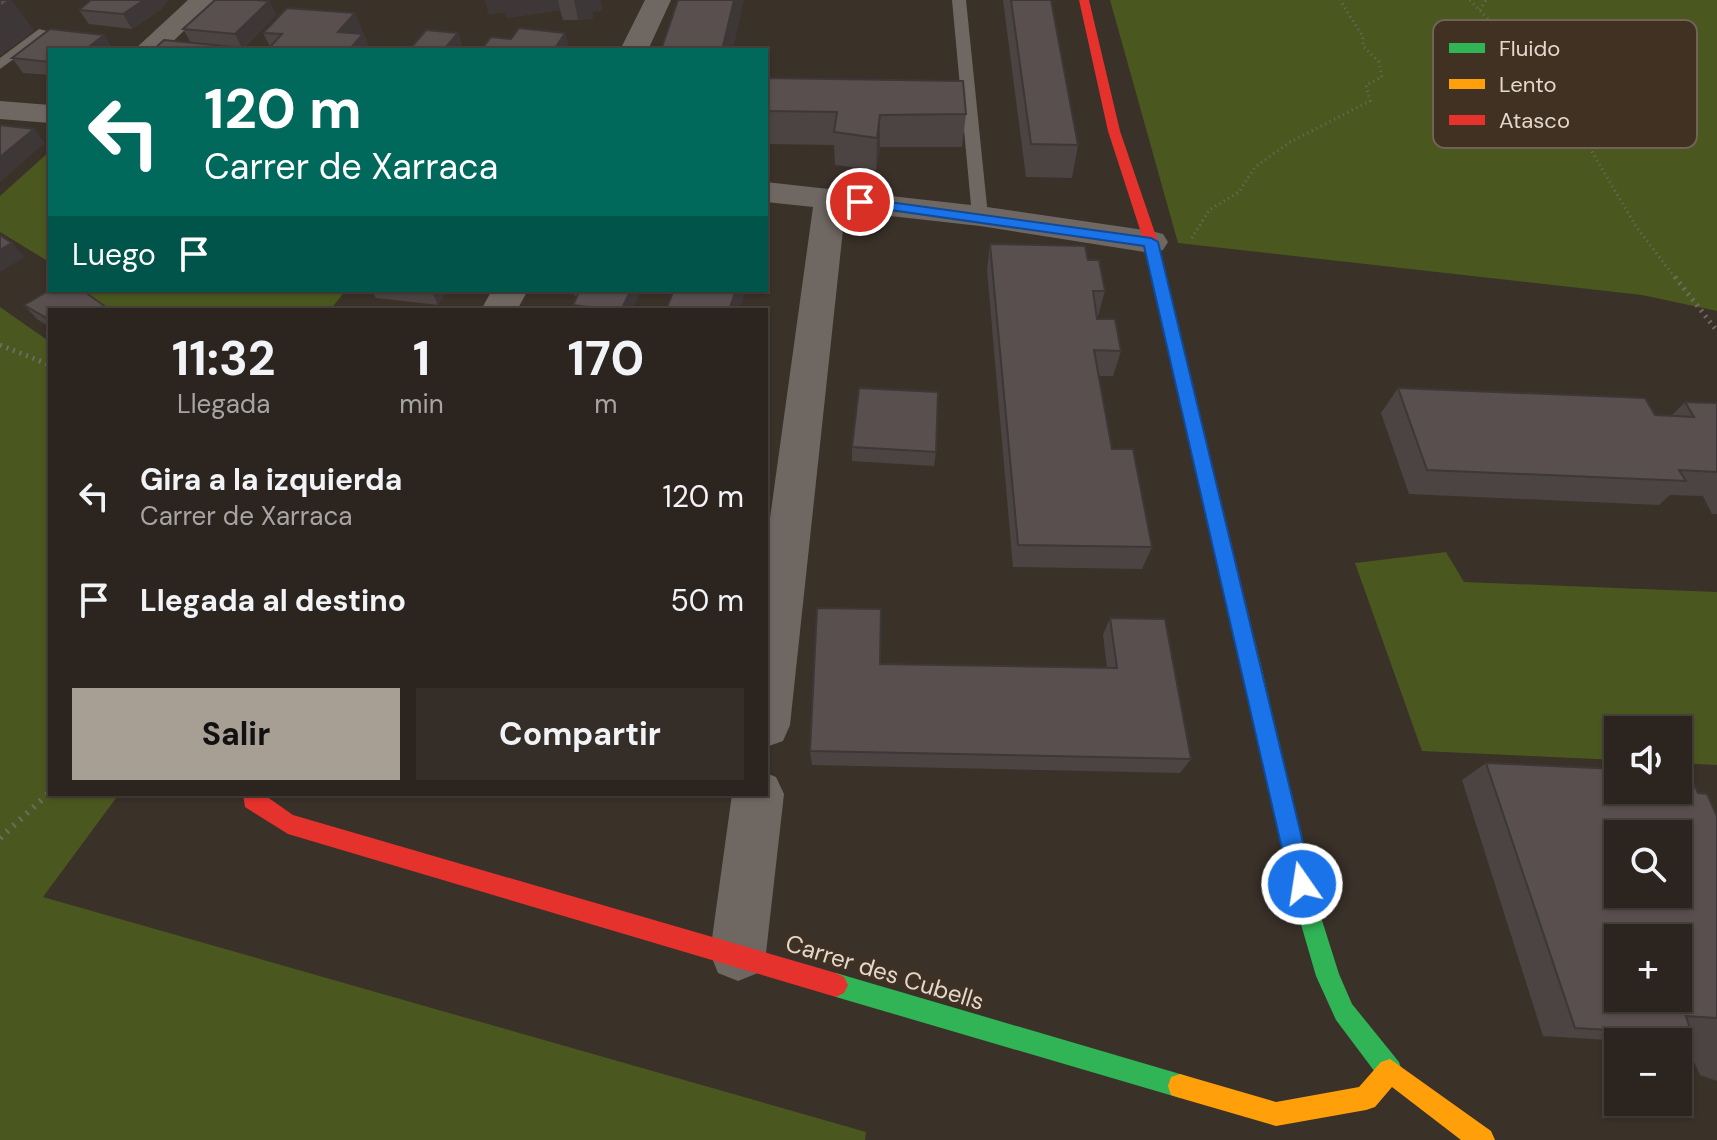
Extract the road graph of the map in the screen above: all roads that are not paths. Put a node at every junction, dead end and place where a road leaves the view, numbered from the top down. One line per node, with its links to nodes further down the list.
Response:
1 (203, 0): 6 (street)
2 (658, 0): 7 (street)
3 (959, 0): 13 (lane)
4 (1084, 0): 14 (street)
5 (44, 32): 8 (lane)
6 (150, 48)
7 (635, 48)
8 (0, 65)
9 (0, 110): 10 (street)
10 (48, 114)
11 (768, 192): 12 (street)
12 (830, 199): 13 (street); 15 (street)
13 (980, 216): 14 (street)
14 (1151, 242): 19 (street)
15 (768, 709)
16 (758, 796): 18 (street)
17 (252, 797): 18 (street, Carrer des Cubells)
18 (738, 953): 19 (street, Carrer des Cubells)
19 (1390, 1071): 20 (street)
20 (1482, 1140)

